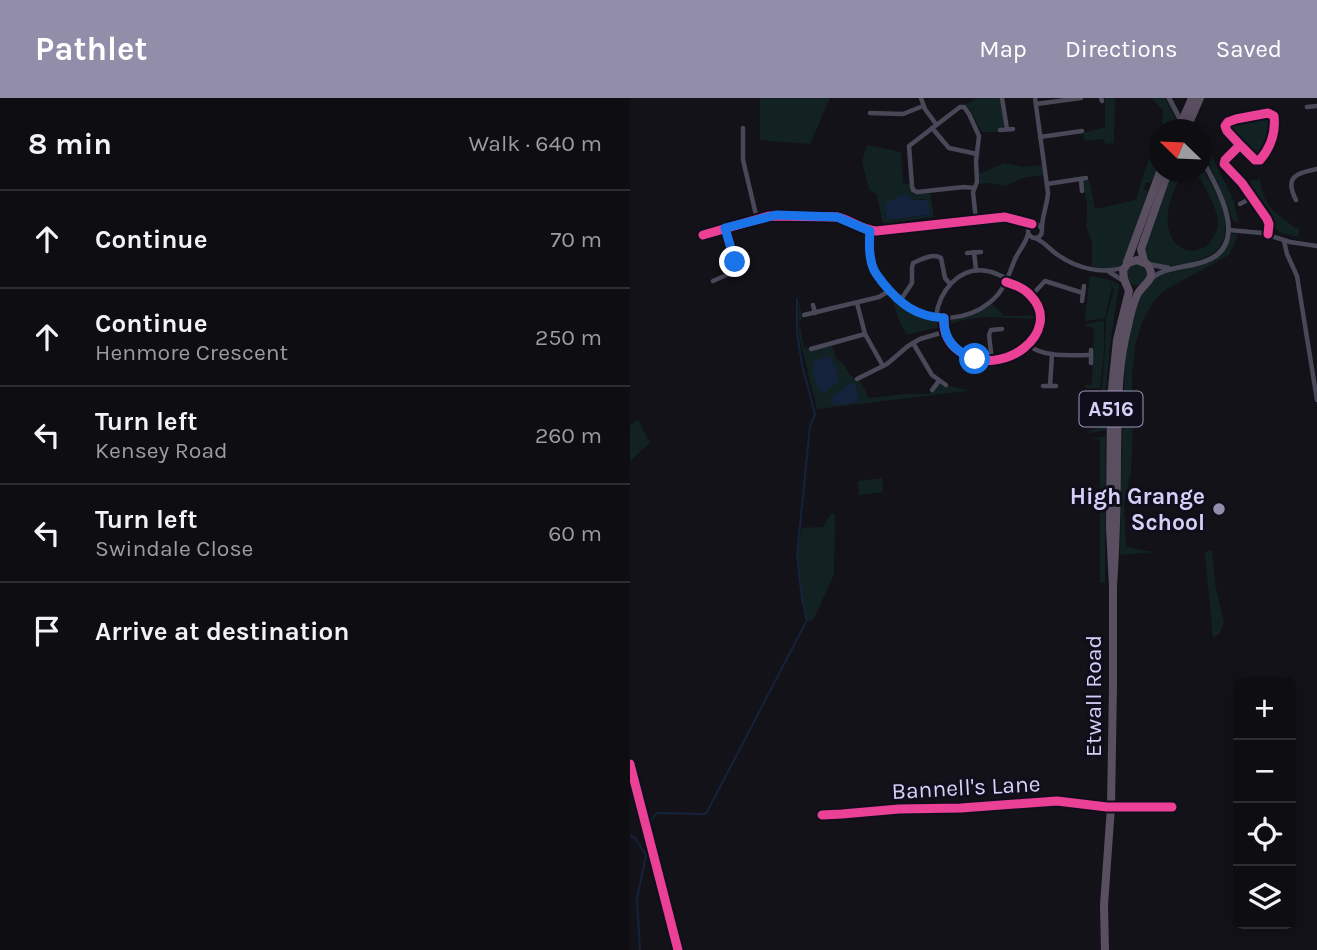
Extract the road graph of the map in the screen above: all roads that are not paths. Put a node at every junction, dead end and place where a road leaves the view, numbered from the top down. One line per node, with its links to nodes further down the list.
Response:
1 (921, 98): 8 (street)
2 (1002, 98): 17 (street)
3 (1081, 98): 6 (street)
4 (1192, 98): 13 (highway)
5 (1200, 98): 14 (highway)
6 (1035, 101): 19 (street)
7 (1170, 101): 12 (street)
8 (923, 106): 11 (street); 15 (street)
9 (1317, 106): 10 (street)
10 (1307, 107)
11 (870, 113)
12 (1180, 119)
13 (1183, 119)
14 (1191, 119)
15 (934, 126): 21 (street); 21 (street); 27 (street)
16 (743, 128): 33 (street)
17 (1000, 130)
18 (1082, 131): 19 (street)
19 (1040, 137): 26 (street)
20 (1240, 145): 20 (street); 29 (street)
21 (977, 153): 27 (street)
22 (1317, 169): 30 (street)
23 (1212, 178): 39 (street)
24 (1156, 182): 51 (highway)
25 (1164, 182): 50 (highway)
26 (1047, 184): 28 (street); 32 (street)
27 (974, 188): 34 (street)
28 (1082, 191)
29 (1252, 197): 31 (street); 41 (street)
30 (1296, 200)
31 (1240, 204)
32 (1042, 216): 36 (street); 38 (street)
33 (757, 219): 37 (street); 40 (street)
34 (976, 220): 35 (street); 40 (street)
35 (1022, 222): 36 (street); 43 (street)
36 (1033, 224): 38 (street); 43 (street)
37 (725, 228): 42 (street); 56 (street)
38 (1042, 230): 43 (street); 45 (street)
39 (1229, 230): 41 (street); 52 (street)
40 (870, 231): 60 (street)
41 (1268, 234): 44 (street)
42 (703, 235)
43 (1031, 235): 45 (street); 55 (street)
44 (1284, 240): 46 (street); 77 (street)
45 (1045, 243): 54 (street)
46 (1317, 246)
47 (981, 251): 48 (street)
48 (974, 252): 49 (street); 53 (street)
49 (967, 253)
50 (1145, 262): 51 (highway); 52 (street); 57 (highway)
51 (1125, 266): 54 (street); 59 (highway)
52 (1171, 269): 57 (street)
53 (976, 270): 55 (street); 58 (street)
54 (1108, 271): 59 (street)
55 (1007, 280): 61 (street); 69 (street)
56 (713, 281)
57 (1147, 283): 59 (highway); 87 (highway, Etwall Road / A516)
58 (950, 284): 62 (street); 68 (street)
59 (1126, 284): 87 (highway, Etwall Road / A516)
60 (889, 291): 62 (street); 64 (street)
61 (1031, 296): 63 (street); 74 (street)
62 (900, 301): 68 (street)
63 (1082, 301)
64 (857, 303): 66 (street); 72 (street)
65 (813, 305): 66 (street)
66 (815, 313): 67 (street)
67 (804, 316)
68 (936, 317): 69 (street)
69 (944, 318): 71 (street)
70 (1002, 329): 78 (street)
71 (944, 332): 73 (street); 78 (street)
72 (865, 334): 75 (street); 80 (street)
73 (913, 343): 80 (street); 82 (street)
74 (1028, 345): 76 (street); 78 (street)
75 (811, 349)
76 (1052, 354): 79 (street); 84 (street)
77 (1314, 360): 86 (street)
78 (992, 361)
79 (1091, 363)
80 (883, 366): 81 (street)
81 (858, 379)
82 (939, 381): 83 (street); 85 (street)
83 (946, 385)
84 (1043, 386)
85 (932, 390)
86 (1317, 400)
87 (1113, 586): 88 (highway, Etwall Road / A516)
88 (1111, 807): 89 (street, Bannell's Lane); 90 (street, Bannell's Lane); 91 (highway, A516)
89 (1172, 807)
90 (822, 815)
91 (1105, 950)

